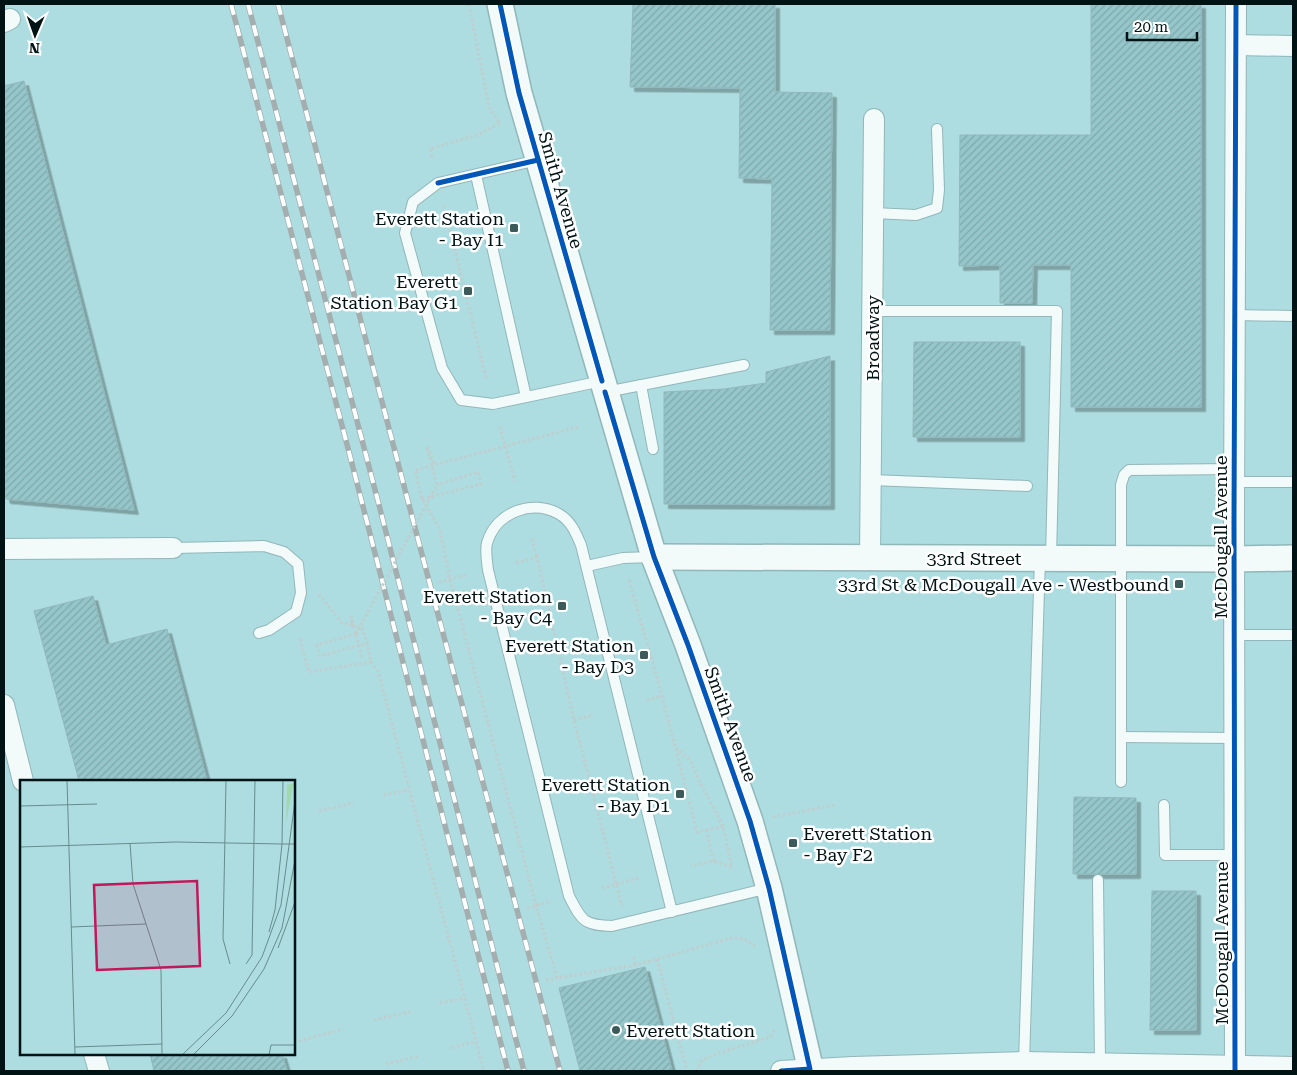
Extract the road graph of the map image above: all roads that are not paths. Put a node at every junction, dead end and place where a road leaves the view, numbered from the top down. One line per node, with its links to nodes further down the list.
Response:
1 (500, 4): 7 (street, Smith Avenue)
2 (1236, 4): 3 (street, McDougall Avenue)
3 (1236, 45): 4 (street); 11 (street, McDougall Avenue)
4 (1293, 46)
5 (874, 119): 9 (street, Broadway)
6 (937, 129): 9 (lane)
7 (538, 160): 8 (lane); 15 (street, Smith Avenue)
8 (476, 175): 16 (lane); 16 (lane)
9 (873, 213): 10 (street, Broadway)
10 (872, 311): 19 (street, Broadway); 26 (lane)
11 (1234, 316): 12 (lane); 18 (street, McDougall Avenue)
12 (1293, 316)
13 (744, 365): 14 (lane)
14 (640, 385): 15 (lane); 17 (lane)
15 (604, 387): 16 (lane); 24 (street, Smith Avenue)
16 (526, 397)
17 (653, 449)
18 (1234, 475): 20 (lane); 27 (lane); 29 (street, McDougall Avenue)
19 (871, 480): 21 (lane); 25 (street, Broadway)
20 (1293, 482)
21 (1027, 486)
22 (173, 548): 23 (street); 31 (lane)
23 (4, 549)
24 (654, 557): 25 (street, 33rd Street); 30 (lane); 42 (street, Smith Avenue)
25 (870, 558): 26 (street, 33rd Street)
26 (1045, 558): 27 (street, 33rd Street); 45 (lane)
27 (1122, 558): 29 (street, 33rd Street); 35 (lane)
28 (1293, 558): 29 (street, 33rd Street)
29 (1234, 559): 32 (street, McDougall Avenue)
30 (587, 566): 43 (lane); 43 (lane)
31 (259, 633)
32 (1234, 635): 33 (lane); 36 (street, McDougall Avenue)
33 (1293, 635)
34 (4, 705): 37 (street)
35 (1121, 737): 36 (lane); 38 (lane)
36 (1234, 738): 40 (street, McDougall Avenue)
37 (23, 780)
38 (1121, 782)
39 (1164, 805): 40 (lane)
40 (1235, 855): 49 (street, McDougall Avenue)
41 (1098, 880): 46 (lane)
42 (770, 888): 43 (lane); 50 (street, Smith Avenue)
43 (672, 912)
44 (94, 1055): 51 (street)
45 (1024, 1062): 47 (street); 50 (street)
46 (1100, 1064): 47 (street); 49 (street)
47 (1045, 1067)
48 (1293, 1067): 49 (street)
49 (1235, 1068)
50 (810, 1070): 52 (street)
51 (98, 1071)
52 (781, 1071)

